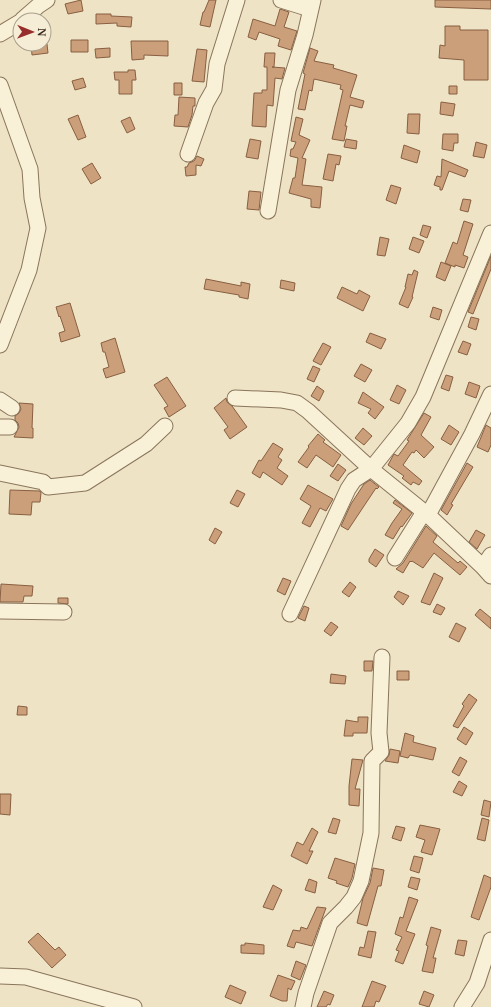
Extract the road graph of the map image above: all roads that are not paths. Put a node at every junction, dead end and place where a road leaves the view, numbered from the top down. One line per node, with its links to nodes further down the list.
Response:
1 (47, 0): 5 (street)
2 (237, 0): 9 (street)
3 (281, 0): 4 (street)
4 (311, 4): 10 (street)
5 (31, 12)
6 (12, 27): 7 (street)
7 (0, 34)
8 (0, 85): 12 (street)
9 (188, 154)
10 (268, 210)
11 (491, 233): 16 (street)
12 (0, 345)
13 (491, 394): 18 (street)
14 (235, 398): 16 (street)
15 (165, 426): 17 (street)
16 (371, 469): 18 (street); 23 (street)
17 (0, 473)
18 (426, 513): 19 (street); 20 (street)
19 (395, 558)
20 (488, 566)
21 (0, 611): 22 (street)
22 (64, 612)
23 (290, 614)
24 (382, 657): 28 (street)
25 (491, 940): 29 (street)
26 (0, 976): 27 (street)
27 (134, 1007)
28 (303, 1007)
29 (462, 1007)

